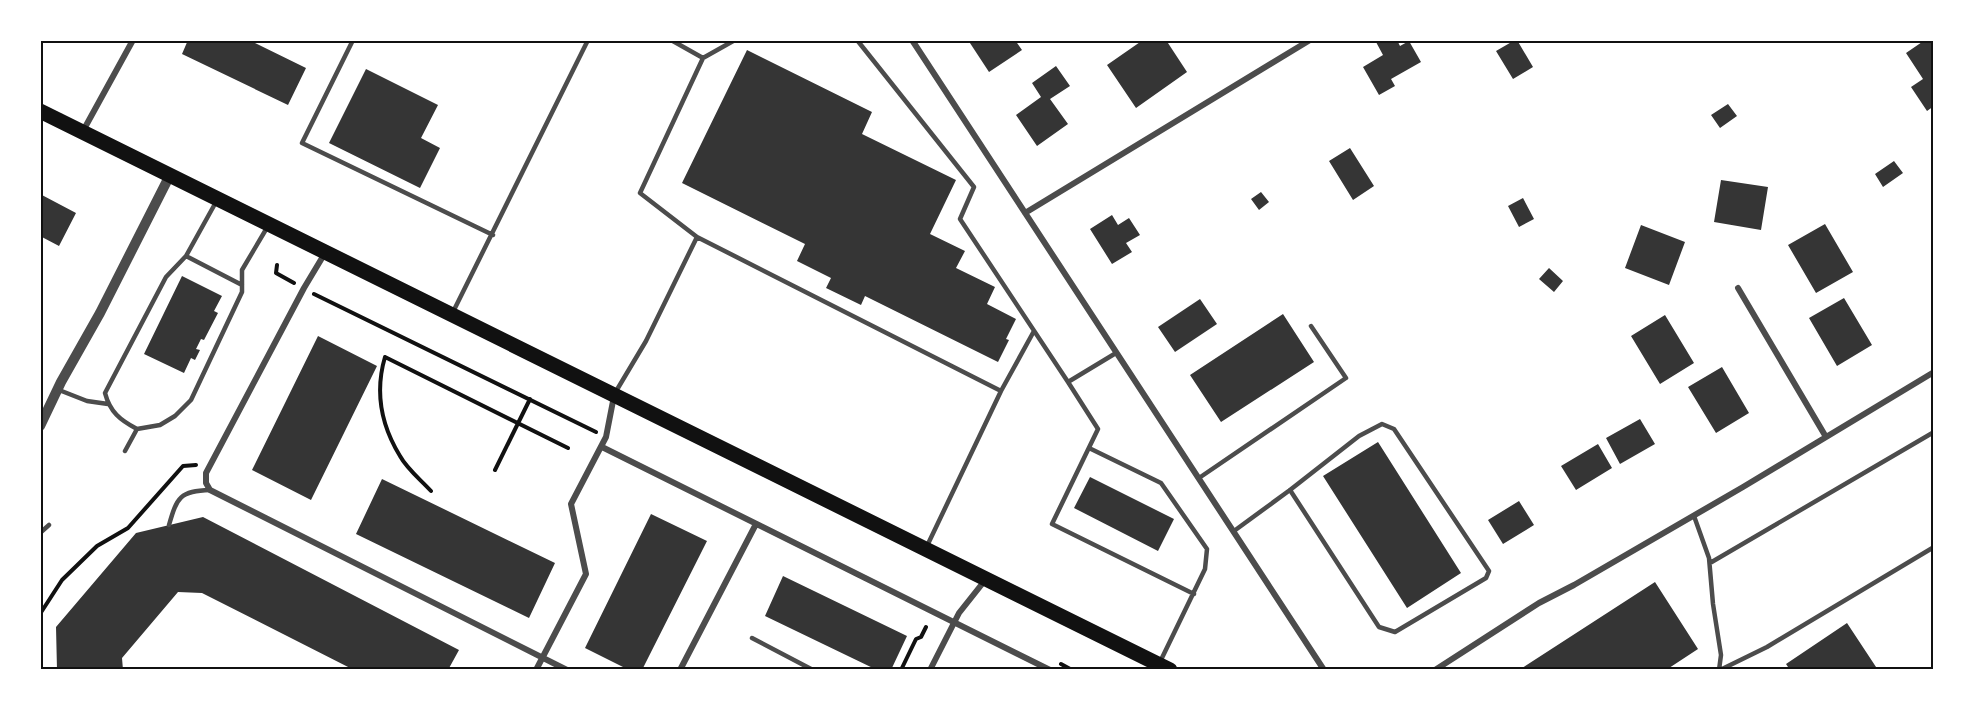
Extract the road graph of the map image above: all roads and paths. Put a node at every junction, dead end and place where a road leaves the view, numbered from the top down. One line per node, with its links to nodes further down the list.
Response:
1 (133, 40): 11 (street)
2 (353, 40): 16 (lane)
3 (588, 40): 16 (lane)
4 (671, 40): 9 (lane)
5 (735, 40): 9 (lane)
6 (857, 40): 24 (lane)
7 (912, 40): 14 (street)
8 (1310, 40): 14 (street)
9 (703, 57): 17 (lane)
10 (40, 111): 11 (main road)
11 (83, 132): 12 (main road)
12 (170, 175): 13 (main road); 28 (street)
13 (218, 199): 15 (main road); 19 (lane)
14 (1024, 213): 25 (street)
15 (269, 225): 18 (main road); 20 (lane)
16 (493, 235): 22 (lane)
17 (697, 237): 29 (lane); 30 (lane)
18 (326, 253): 22 (main road); 43 (street)
19 (186, 256): 20 (lane); 32 (lane)
20 (242, 285): 35 (lane)
21 (1738, 288): 37 (street)
22 (452, 315): 30 (main road)
23 (1311, 326): 44 (lane)
24 (1034, 331): 27 (lane); 29 (lane)
25 (1116, 353): 27 (lane); 44 (street)
26 (1934, 372): 37 (street)
27 (1068, 382): 40 (lane)
28 (58, 389): 32 (lane); 34 (street)
29 (1001, 392): 55 (lane)
30 (614, 395): 38 (street); 55 (main road)
31 (530, 399): 33 (path)
32 (108, 404): 35 (lane)
33 (518, 423): 39 (path); 42 (path); 47 (path)
34 (40, 426)
35 (137, 429): 41 (lane)
36 (1934, 432): 56 (lane)
37 (1826, 437): 48 (street)
38 (602, 447): 49 (street); 63 (street)
39 (568, 448)
40 (1089, 448): 58 (lane); 58 (lane)
41 (125, 450)
42 (495, 470)
43 (206, 473): 45 (street); 59 (path)
44 (1199, 478): 52 (street)
45 (210, 490): 51 (lane); 63 (street)
46 (1290, 490): 46 (lane); 52 (lane)
47 (431, 491)
48 (1694, 516): 56 (lane); 76 (street)
49 (756, 524): 60 (street); 68 (street)
50 (49, 525): 53 (lane)
51 (169, 525)
52 (1234, 531): 75 (street)
53 (40, 533)
54 (1934, 547): 77 (lane)
55 (925, 548): 57 (main road)
56 (1710, 563): 77 (lane)
57 (986, 578): 60 (street); 64 (main road)
58 (1194, 594): 64 (lane)
59 (40, 614)
60 (954, 622): 73 (street); 74 (street)
61 (926, 627): 72 (path)
62 (752, 638): 65 (lane)
63 (542, 657): 66 (street); 67 (street)
64 (1165, 667)
65 (803, 668): 71 (lane)
66 (536, 669)
67 (567, 669)
68 (680, 669)
69 (748, 669): 70 (path)
70 (773, 669)
71 (813, 669)
72 (901, 669)
73 (930, 669)
74 (1050, 669)
75 (1324, 669)
76 (1435, 669)
77 (1720, 669)

